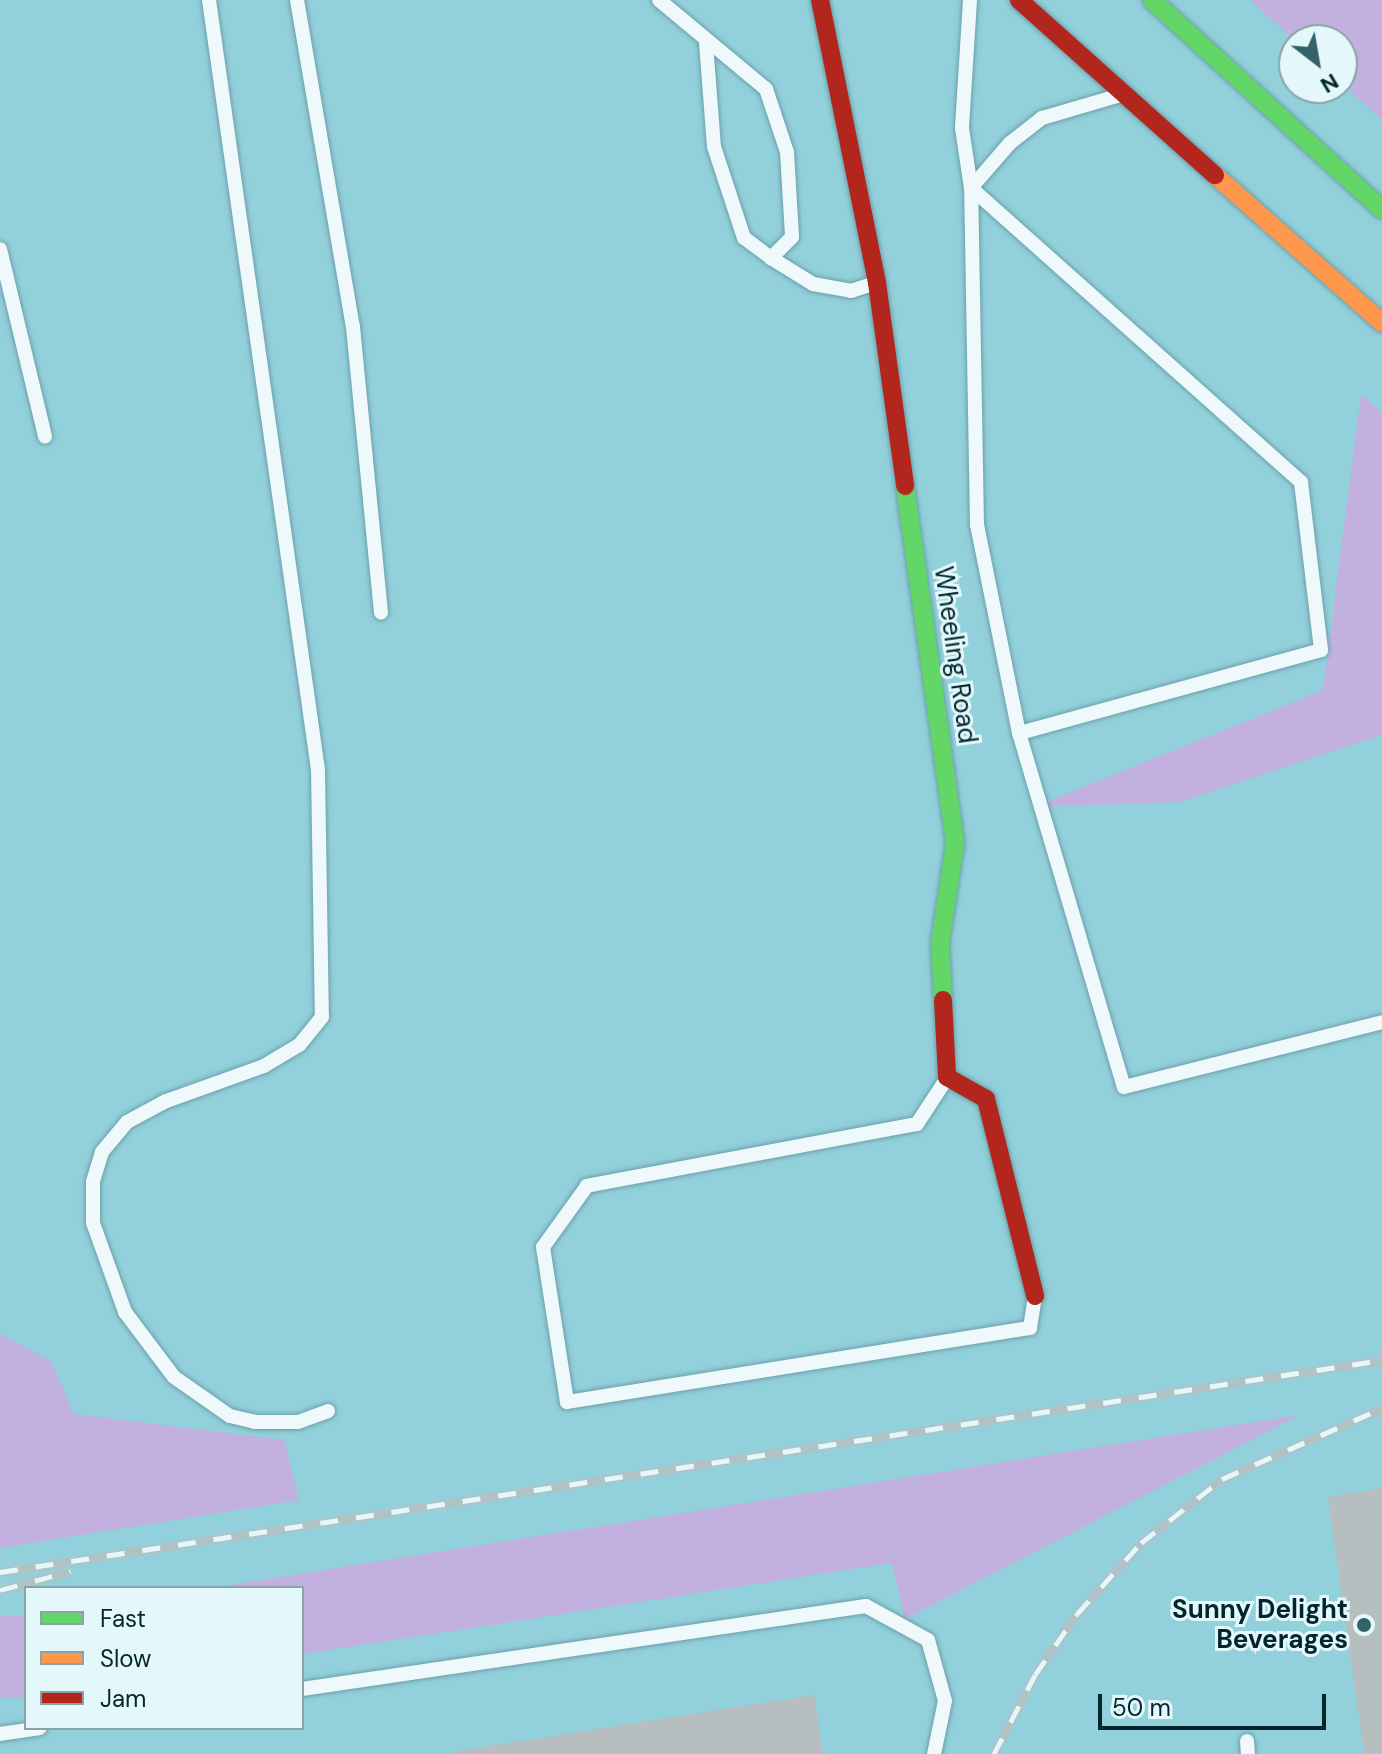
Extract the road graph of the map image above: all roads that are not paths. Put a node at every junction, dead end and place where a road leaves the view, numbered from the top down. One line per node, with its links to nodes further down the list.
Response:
1 (209, 0): 22 (lane)
2 (297, 0): 17 (lane)
3 (659, 0): 8 (lane)
4 (820, 0): 14 (main road, Wheeling Road)
5 (970, 0): 10 (lane)
6 (1019, 0): 9 (main road)
7 (1152, 0): 11 (main road)
8 (706, 42): 13 (lane); 13 (lane)
9 (1125, 94): 10 (lane); 15 (main road)
10 (971, 188): 18 (lane); 18 (lane)
11 (1382, 209)
12 (0, 249): 16 (lane)
13 (771, 258): 14 (lane)
14 (877, 283): 20 (main road, Wheeling Road)
15 (1382, 323)
16 (45, 437)
17 (381, 613)
18 (1019, 733): 19 (lane)
19 (1382, 1022)
20 (947, 1077): 21 (main road); 21 (lane)
21 (1035, 1296)
22 (328, 1411)
23 (304, 1689): 26 (lane)
24 (27, 1730): 25 (lane)
25 (0, 1734)
26 (934, 1754)

